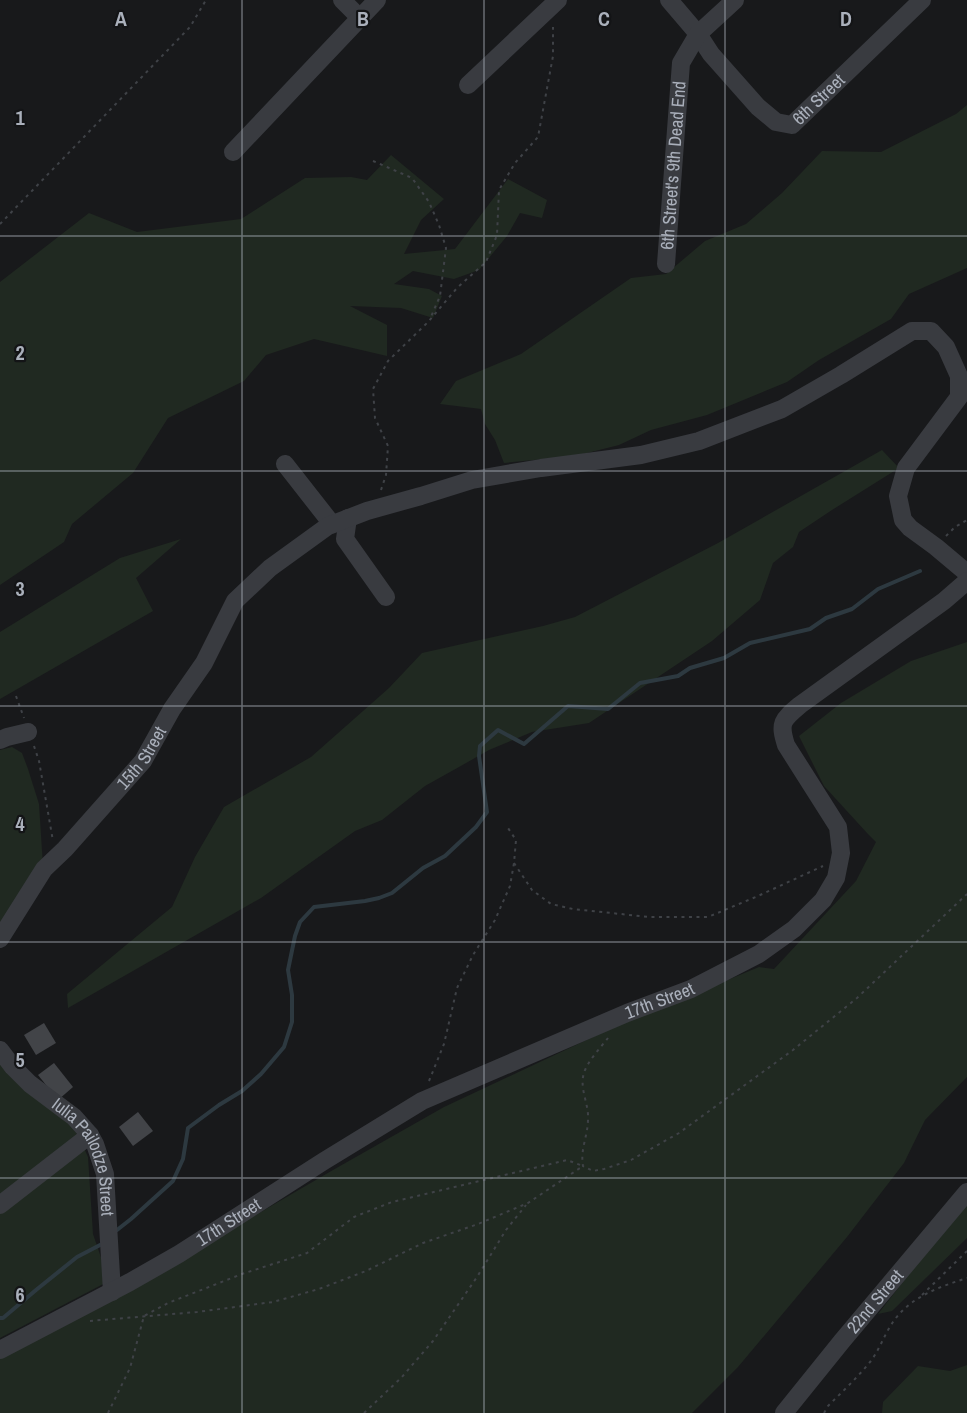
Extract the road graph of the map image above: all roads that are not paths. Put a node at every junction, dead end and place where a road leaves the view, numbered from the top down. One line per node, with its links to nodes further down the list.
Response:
1 (342, 0): 7 (street)
2 (377, 0): 7 (street)
3 (669, 0): 8 (street, 6th Street)
4 (735, 0): 8 (street, 6th Street's 9th Dead End)
5 (922, 0): 8 (street, 6th Street)
6 (555, 3): 9 (street)
7 (360, 18): 10 (street)
8 (698, 34): 11 (street, 6th Street's 9th Dead End)
9 (468, 86)
10 (233, 152)
11 (666, 264)
12 (285, 464): 13 (street)
13 (340, 521): 14 (street, 15th Street); 16 (street); 19 (street, 15th Street)
14 (967, 573)
15 (967, 581): 24 (street, 17th Street)
16 (387, 597)
17 (28, 732): 18 (street)
18 (0, 740)
19 (0, 939)
20 (0, 1051): 21 (street, Iulia Pailodze Street)
21 (90, 1135): 23 (street); 24 (street, Iulia Pailodze Street)
22 (967, 1192): 26 (street, 22nd Street)
23 (0, 1205)
24 (112, 1292): 25 (street, 17th Street)
25 (0, 1350)
26 (784, 1413)

